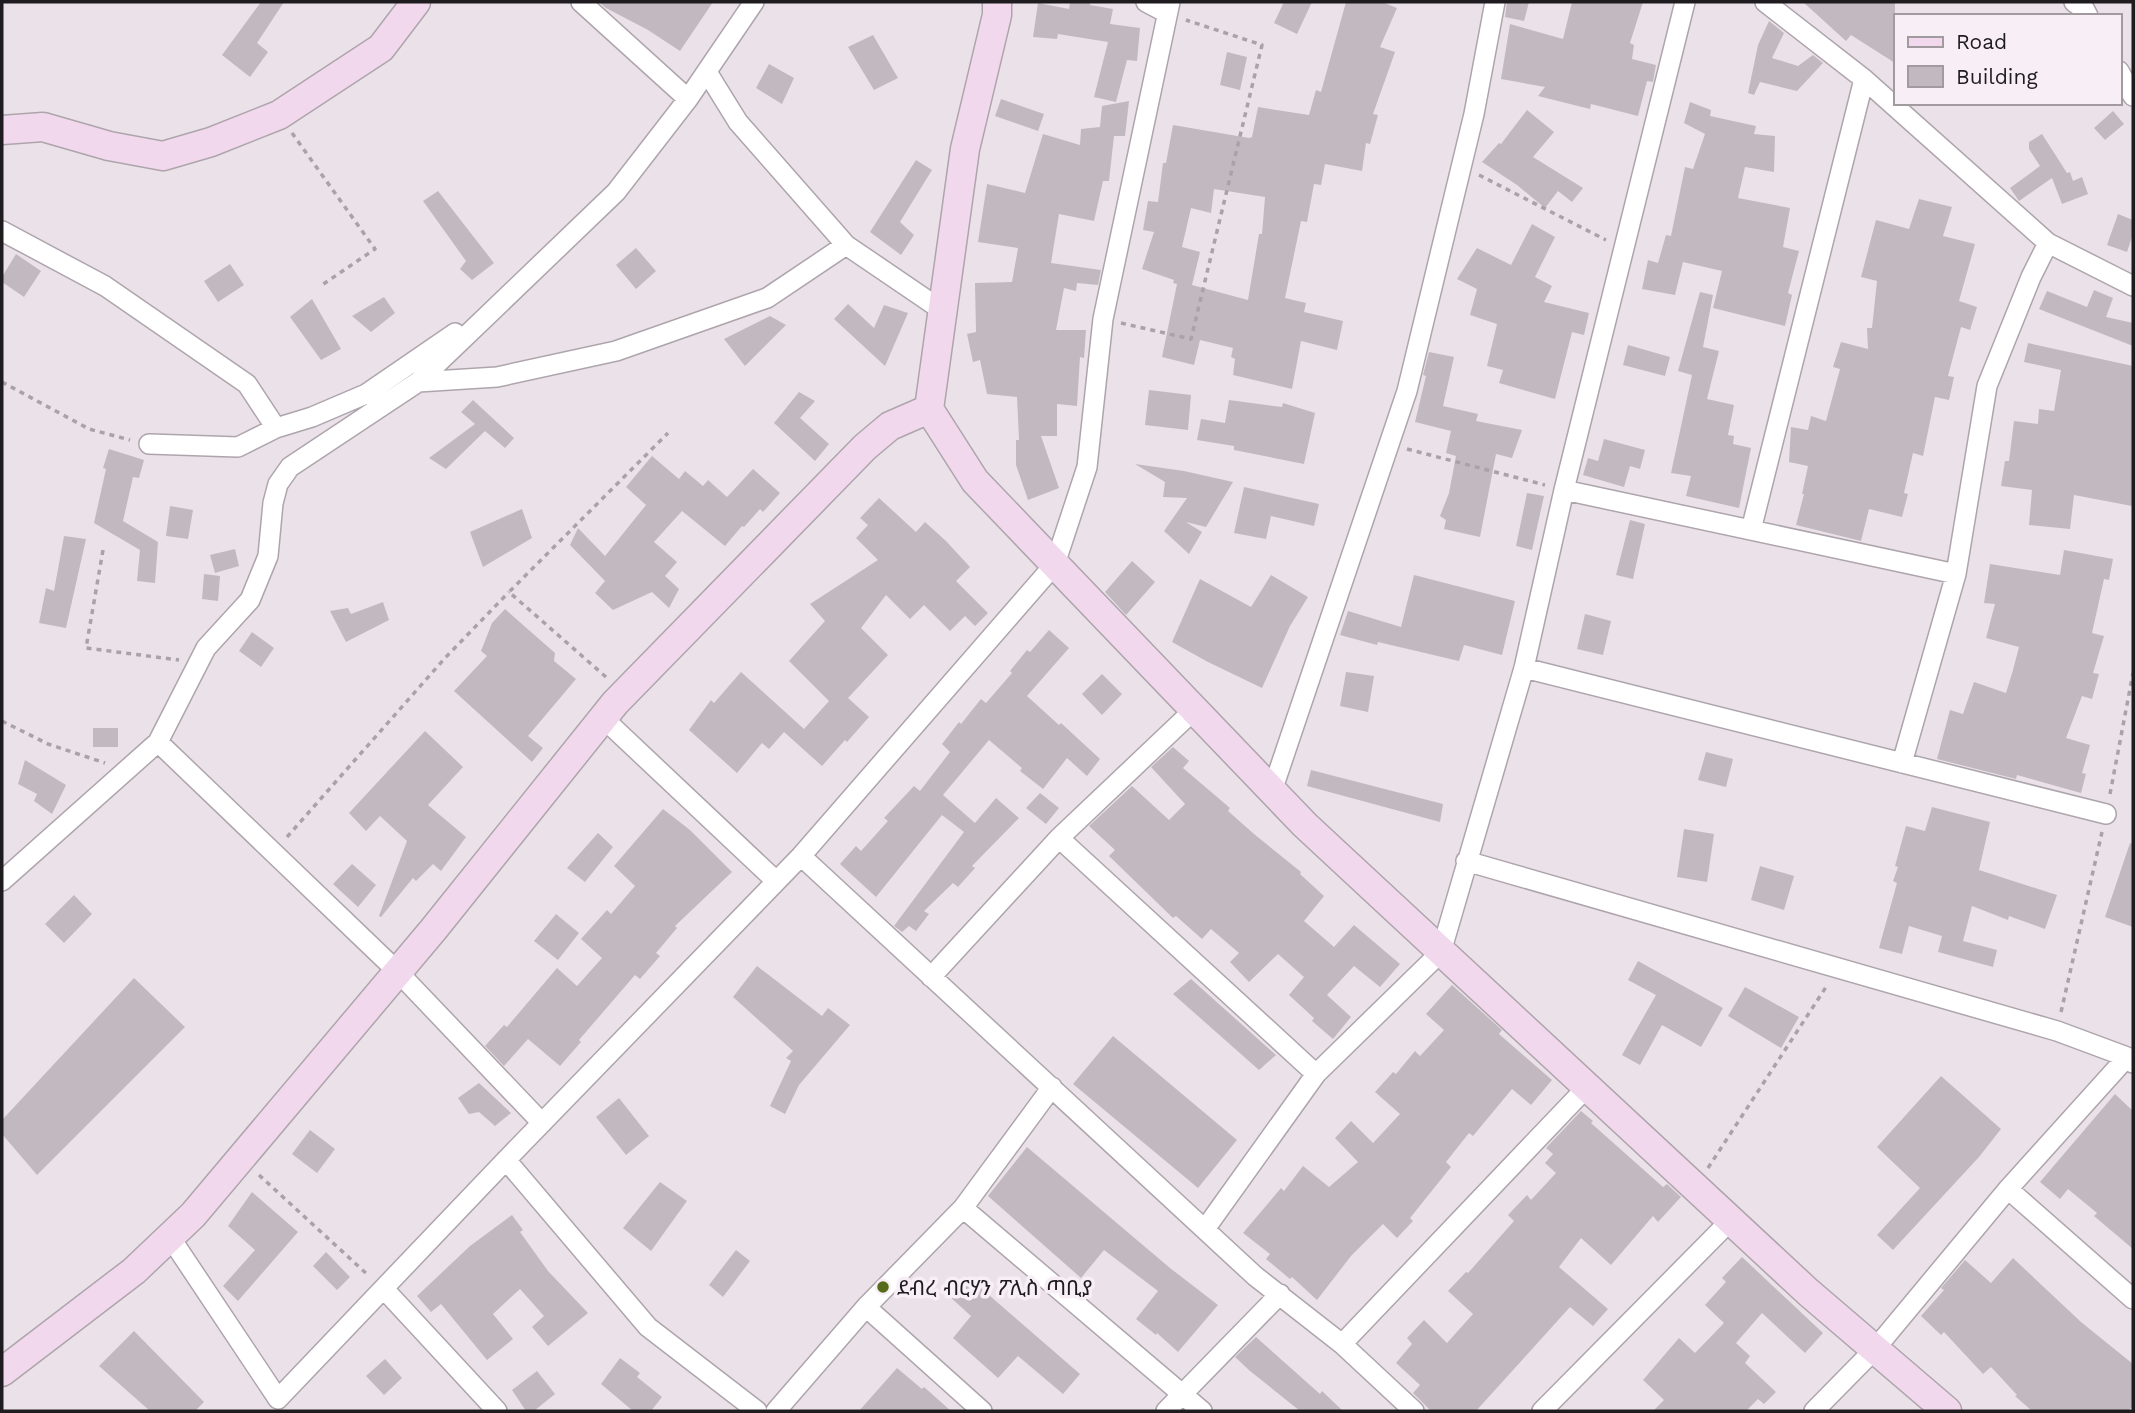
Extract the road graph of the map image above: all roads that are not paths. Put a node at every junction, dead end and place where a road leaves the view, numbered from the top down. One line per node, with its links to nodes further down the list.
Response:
1 (416, 2): 17 (street)
2 (581, 2): 16 (street)
3 (754, 2): 12 (street)
4 (998, 2): 23 (street)
5 (1146, 2): 10 (street)
6 (1495, 2): 37 (street)
7 (1685, 2): 28 (street)
8 (1765, 2): 14 (street)
9 (2074, 2): 11 (street)
10 (1168, 8): 30 (street)
11 (2087, 14)
12 (707, 72): 16 (street); 20 (street)
13 (2121, 75): 15 (street)
14 (1864, 79): 19 (street); 29 (street)
15 (2133, 96)
16 (688, 99): 22 (street)
17 (2, 130)
18 (2, 231): 26 (street)
19 (2048, 243): 21 (street); 31 (street)
20 (846, 245): 23 (street); 24 (street)
21 (2133, 286)
22 (499, 303): 24 (street); 26 (street)
23 (943, 311): 25 (street)
24 (418, 382): 35 (street)
25 (929, 409): 30 (street); 34 (street)
26 (276, 428): 27 (street)
27 (149, 444)
28 (1564, 490): 29 (street); 32 (street)
29 (1751, 530): 31 (street)
30 (1055, 565): 33 (street); 40 (street)
31 (1956, 574): 36 (street)
32 (1524, 668): 36 (street); 41 (street)
33 (1194, 710): 37 (street); 39 (street)
34 (603, 718): 43 (street); 45 (street)
35 (158, 742): 42 (street); 45 (street)
36 (1902, 763): 38 (street)
37 (1272, 791): 44 (street)
38 (2106, 814)
39 (1059, 838): 46 (street); 48 (street)
40 (801, 856): 43 (street); 46 (street)
41 (1466, 861): 44 (street); 47 (street)
42 (2, 881)
43 (776, 881): 51 (street)
44 (1441, 952): 48 (street); 50 (street)
45 (398, 972): 51 (street); 57 (street)
46 (932, 976): 49 (street)
47 (2130, 1060): 53 (street)
48 (1316, 1074): 56 (street)
49 (1052, 1087): 54 (street); 56 (street)
50 (1587, 1087): 55 (street); 62 (street)
51 (541, 1123): 52 (street)
52 (506, 1160): 58 (street); 68 (street)
53 (2008, 1189): 60 (street); 63 (street)
54 (963, 1208): 61 (street); 65 (street)
55 (1731, 1220): 63 (street); 74 (street)
56 (1205, 1229): 59 (street)
57 (170, 1237): 64 (street); 66 (street)
58 (384, 1289): 66 (street); 67 (street)
59 (1280, 1294): 62 (street); 65 (street)
60 (2133, 1298)
61 (866, 1307): 69 (street); 70 (street)
62 (1342, 1344): 73 (street)
63 (1875, 1349): 75 (street); 76 (street)
64 (2, 1372)
65 (1183, 1395): 71 (street); 72 (street)
66 (282, 1405)
67 (497, 1411)
68 (757, 1411)
69 (776, 1411)
70 (982, 1411)
71 (1166, 1411)
72 (1202, 1411)
73 (1414, 1411)
74 (1542, 1411)
75 (1814, 1411)
76 (1947, 1411)

